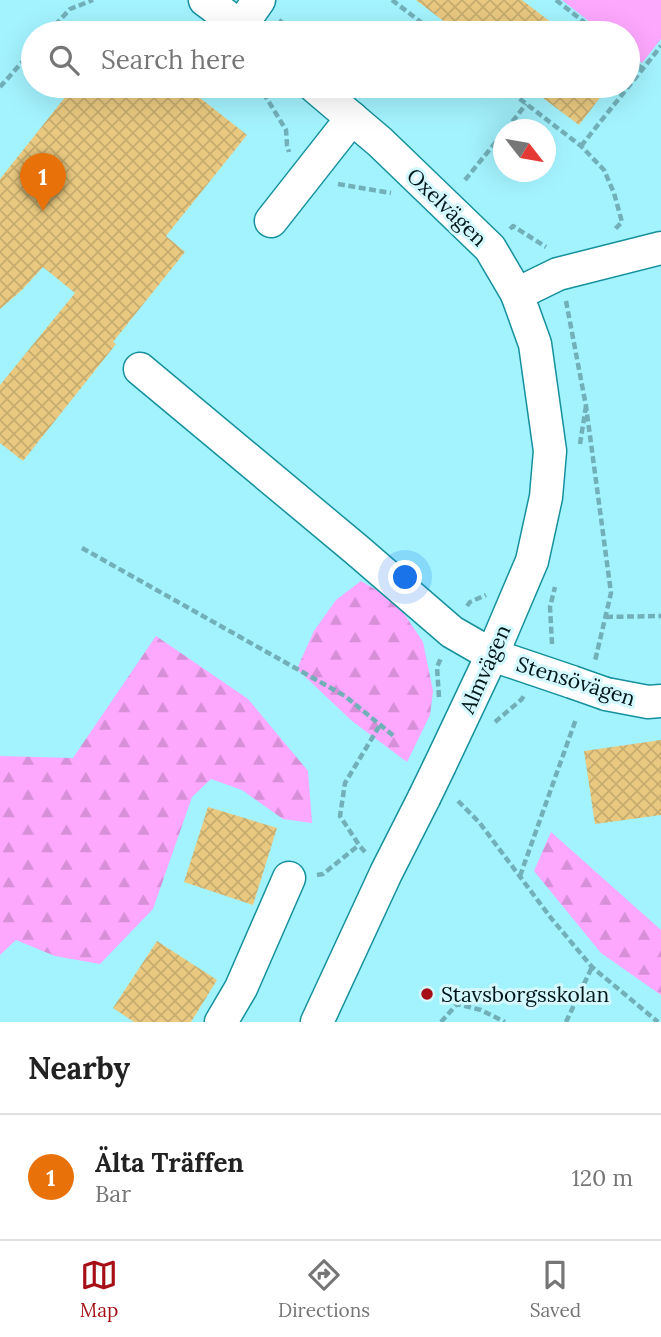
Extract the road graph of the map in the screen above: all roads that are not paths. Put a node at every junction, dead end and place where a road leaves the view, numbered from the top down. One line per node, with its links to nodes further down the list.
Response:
1 (205, 0): 3 (street)
2 (260, 0): 4 (street)
3 (232, 21)
4 (249, 21)
5 (328, 98): 6 (street, Oxelvägen)
6 (352, 118): 7 (street); 9 (street, Oxelvägen)
7 (271, 221)
8 (661, 248): 9 (street)
9 (517, 294): 11 (street, Almvägen)
10 (140, 369): 11 (street, Stensövägen)
11 (492, 655): 12 (street, Stensövägen, bridge); 15 (street, Almvägen, bridge)
12 (661, 701)
13 (289, 877): 14 (street)
14 (221, 1022)
15 (317, 1022)

